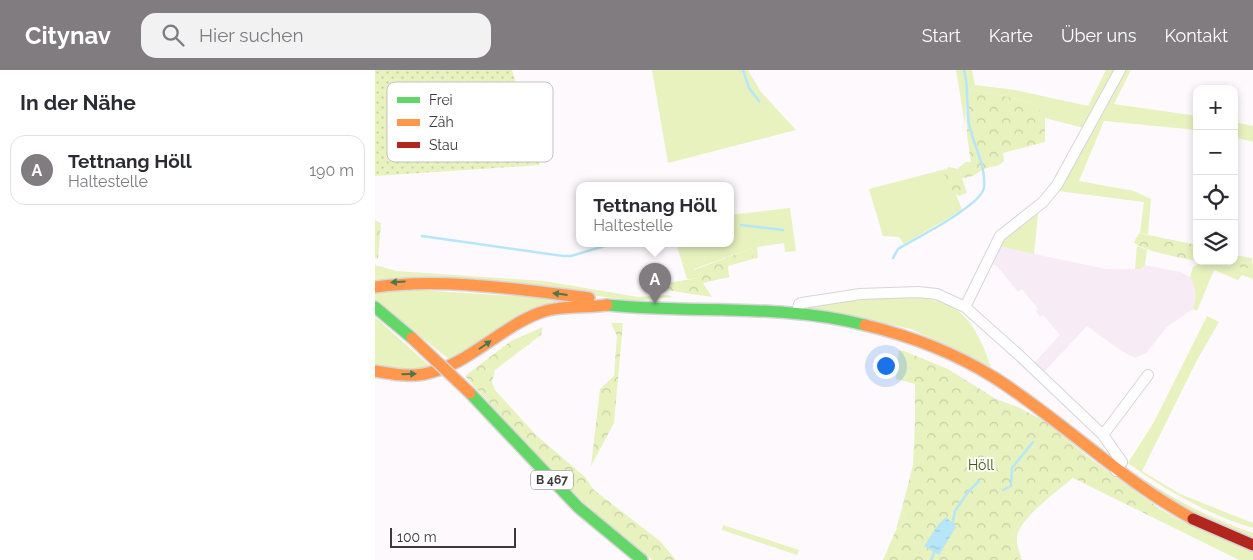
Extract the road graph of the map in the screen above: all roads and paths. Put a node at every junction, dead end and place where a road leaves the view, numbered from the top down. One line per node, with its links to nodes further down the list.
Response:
1 (1120, 70): 5 (street)
2 (375, 286): 3 (main road, one-way to 2)
3 (607, 305): 6 (main road); 7 (main road, one-way to 3)
4 (375, 307): 12 (main road, B 467, bridge)
5 (965, 308): 6 (street); 9 (street)
6 (797, 313): 10 (main road)
7 (375, 370)
8 (1148, 375): 9 (street)
9 (1103, 435): 10 (street)
10 (1116, 471): 11 (main road)
11 (1253, 545)
12 (642, 560)

